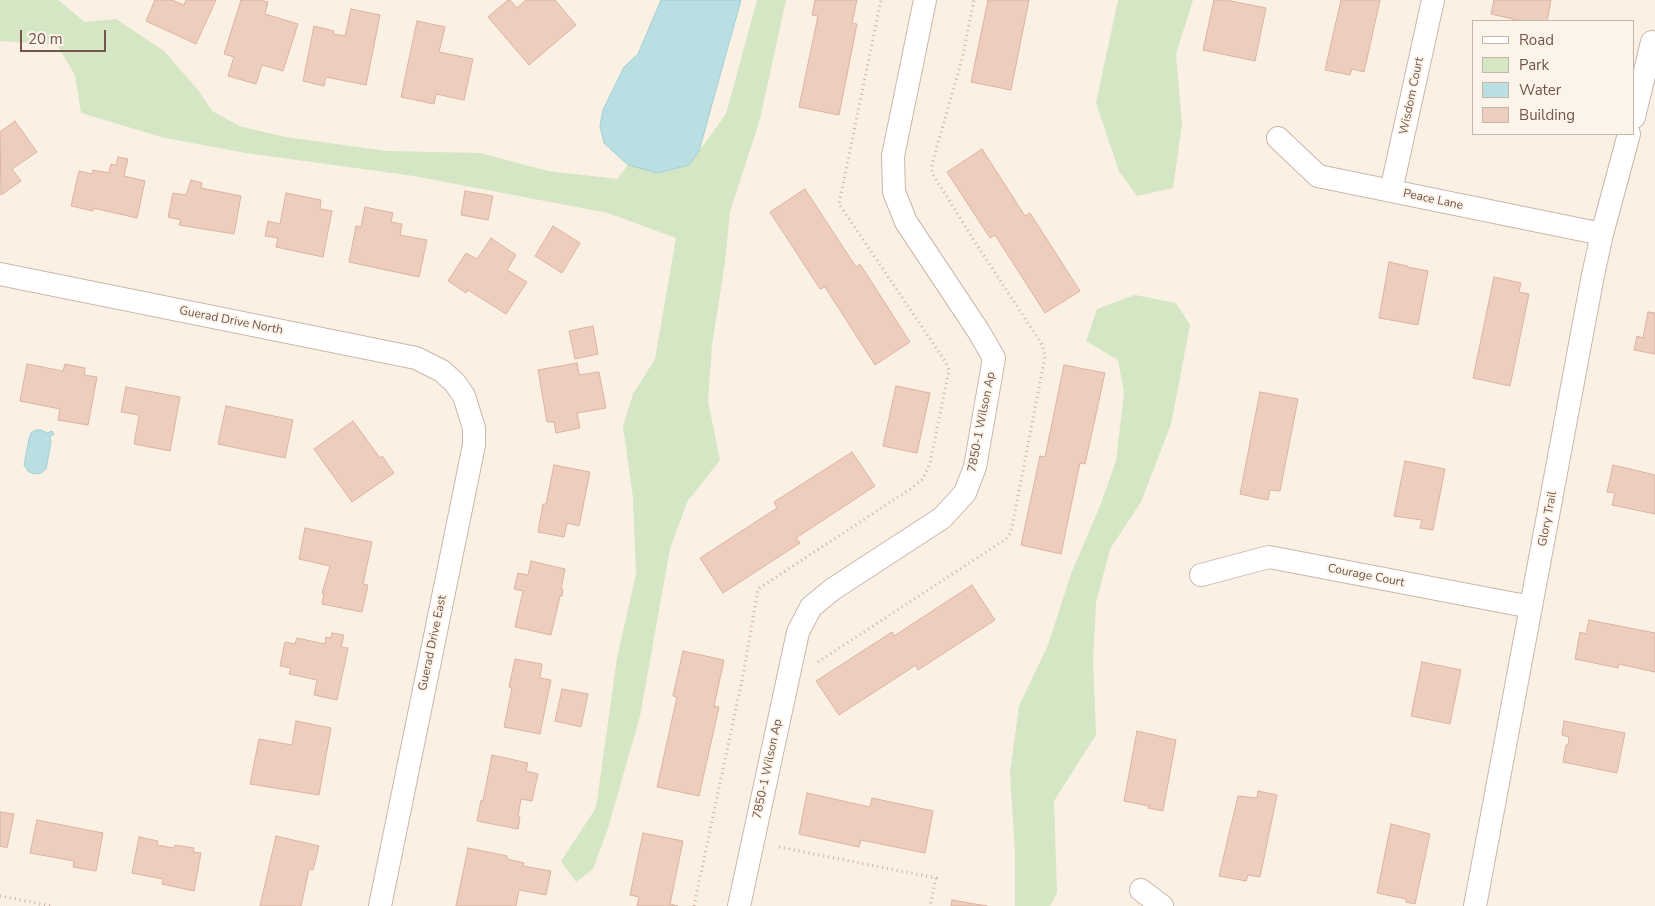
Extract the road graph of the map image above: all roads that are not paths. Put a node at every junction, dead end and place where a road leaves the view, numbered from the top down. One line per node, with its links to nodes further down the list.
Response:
1 (925, 0): 15 (street, 7850-1 Wilson Ap)
2 (1433, 0): 7 (street, Wisdom Court)
3 (1652, 42): 4 (street)
4 (1635, 113)
5 (1629, 135): 8 (street, Glory Trail)
6 (1278, 138): 7 (street, Peace Lane)
7 (1392, 191): 8 (street, Peace Lane)
8 (1602, 234): 12 (street, Glory Trail)
9 (0, 274): 10 (street, Guerad Drive North)
10 (455, 383): 14 (street, Guerad Drive East)
11 (1201, 575): 12 (street, Courage Court)
12 (1531, 607): 17 (street, Glory Trail)
13 (1141, 890): 16 (street)
14 (380, 906)
15 (739, 906)
16 (1162, 906)
17 (1475, 906)

